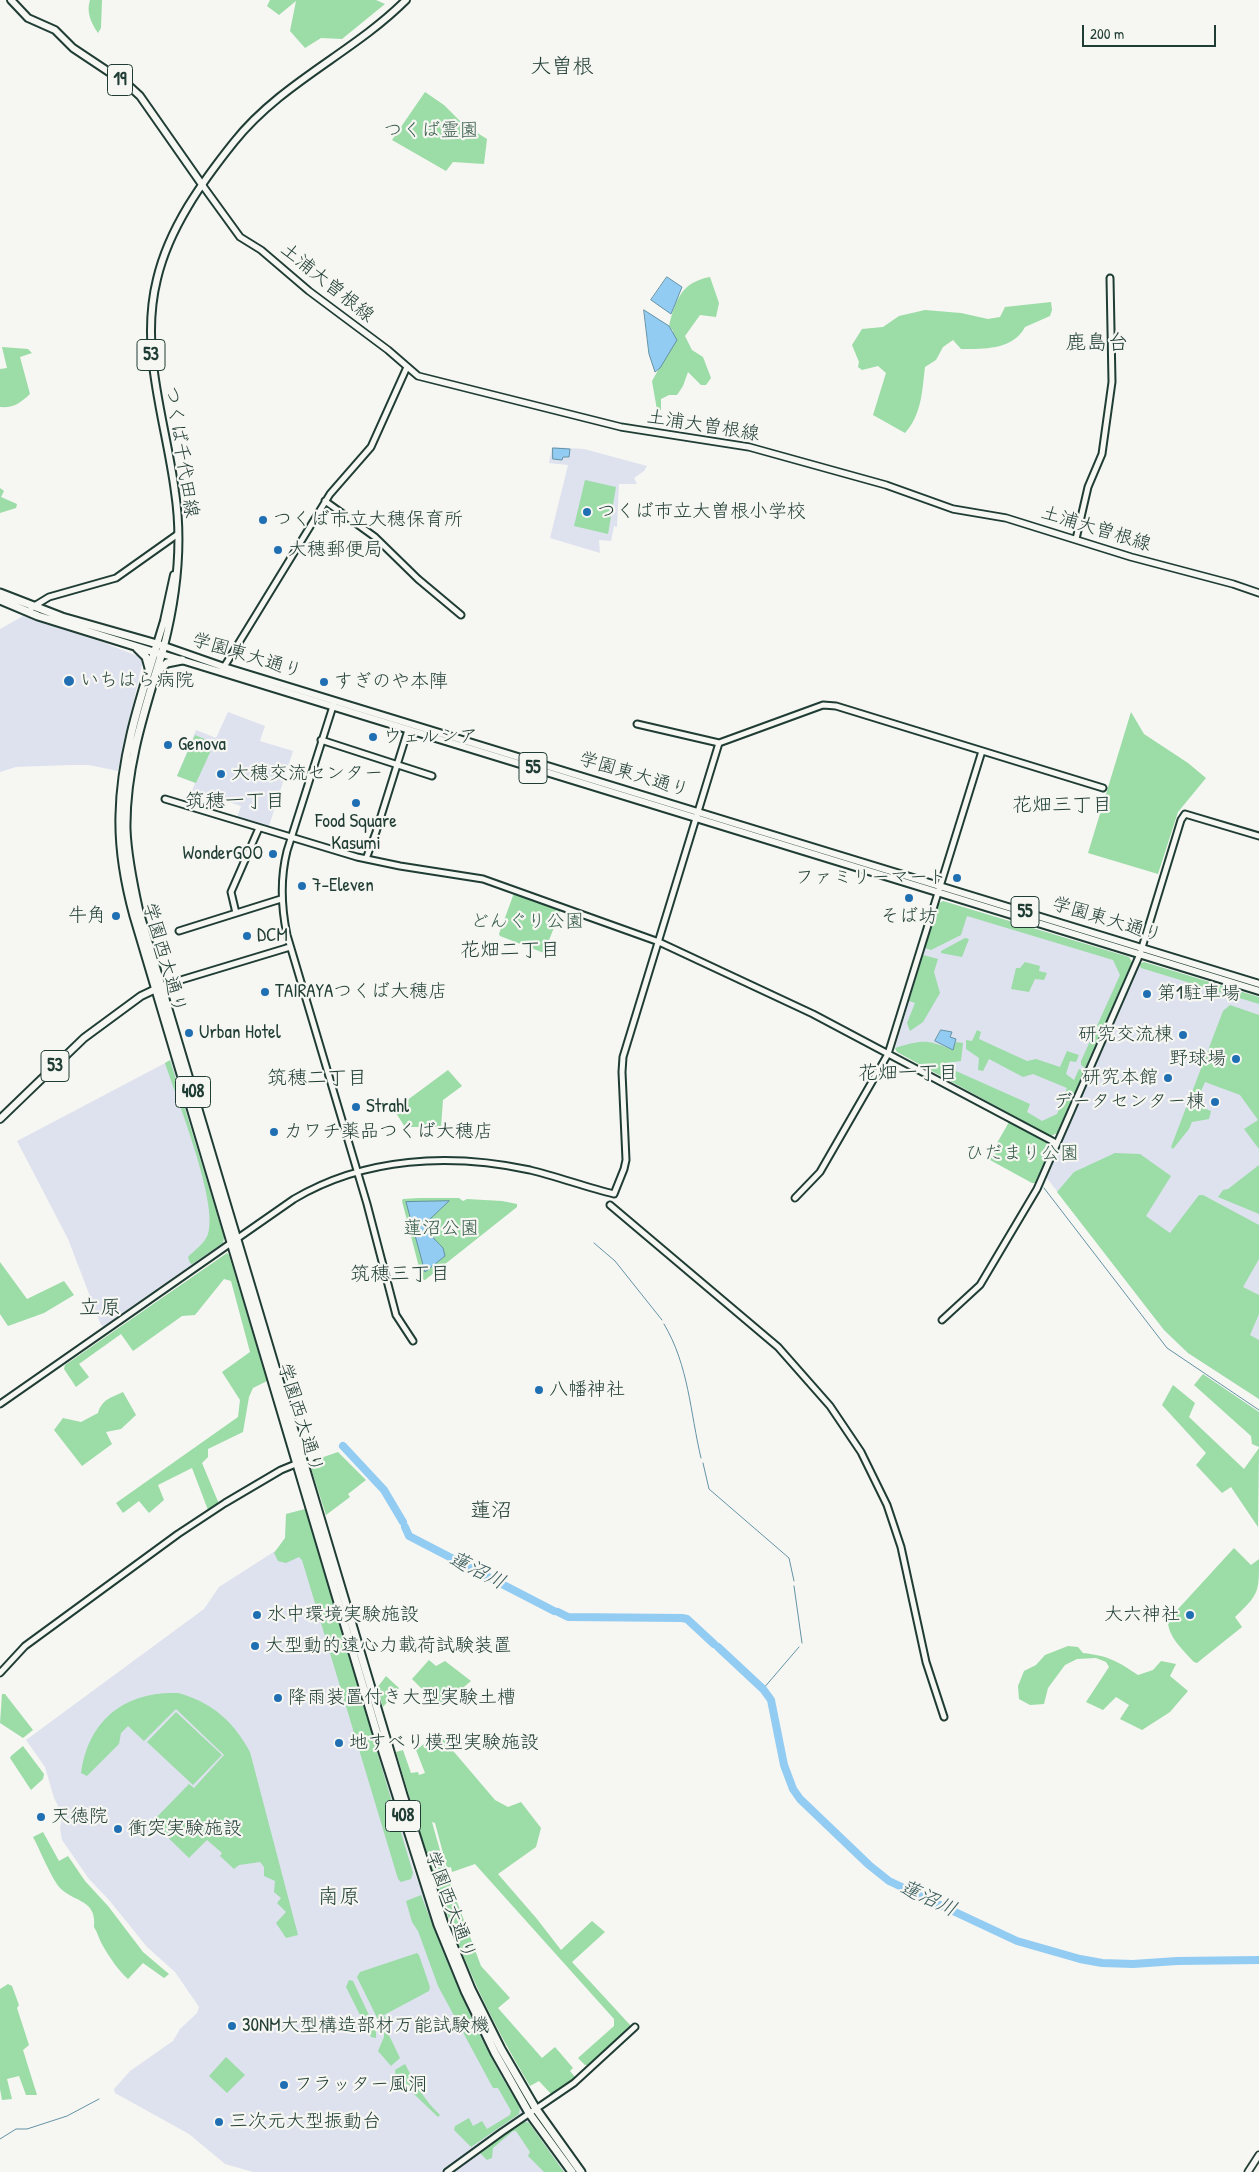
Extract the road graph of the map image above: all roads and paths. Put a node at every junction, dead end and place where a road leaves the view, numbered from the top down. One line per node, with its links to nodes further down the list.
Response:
1 (11, 0): 3 (main road, 19)
2 (406, 0): 3 (main road, つくば千代田線 / 53)
3 (202, 186): 5 (main road, 土浦大曽根線); 7 (main road, つくば千代田線 / 53)
4 (1110, 278): 8 (street)
5 (407, 367): 6 (street); 8 (main road, 土浦大曽根線)
6 (325, 501): 14 (street); 19 (street)
7 (178, 534): 12 (street); 15 (main road, つくば千代田線 / 53)
8 (1076, 540): 10 (main road, 土浦大曽根線)
9 (0, 593): 12 (highway, 学園東大通り)
10 (1259, 593)
11 (0, 600): 13 (highway, 学園東大通り)
12 (33, 606): 13 (street); 15 (highway, 学園東大通り)
13 (26, 611): 16 (highway, 学園東大通り)
14 (461, 615)
15 (161, 645): 17 (highway, 学園西大通り / 408); 19 (main road, 学園東大通り / 55)
16 (135, 647): 17 (highway, 学園東大通り); 20 (highway)
17 (158, 653): 18 (main road, 学園東大通り / 55); 20 (highway, 学園西大通り / 408)
18 (182, 660): 20 (highway); 21 (main road, 学園東大通り / 55)
19 (224, 667): 21 (main road, 学園東大通り / 55)
20 (153, 672): 44 (highway, 学園西大通り / 408)
21 (333, 704): 23 (main road, 学園東大通り / 55); 24 (street); 31 (main road, 学園東大通り / 55)
22 (637, 724): 25 (street)
23 (408, 730): 27 (street); 31 (main road, 学園東大通り / 55)
24 (321, 740): 27 (street); 34 (street)
25 (720, 743): 26 (street); 31 (street)
26 (982, 751): 29 (street); 36 (street)
27 (398, 764): 28 (street); 35 (street)
28 (432, 776)
29 (1103, 788)
30 (164, 799): 32 (street)
31 (698, 816): 36 (main road, 学園東大通り / 55); 40 (street)
32 (259, 828): 34 (street); 38 (street)
33 (1259, 836): 42 (street)
34 (291, 838): 35 (street); 37 (street)
35 (366, 859): 40 (street)
36 (939, 889): 42 (main road, 学園東大通り / 55); 46 (street)
37 (281, 899): 38 (street); 41 (street)
38 (236, 913): 39 (street)
39 (179, 930)
40 (659, 942): 46 (street); 49 (street)
41 (290, 947): 44 (street); 49 (street)
42 (1141, 951): 43 (main road, 学園東大通り / 55); 45 (main road, 学園東大通り / 55); 48 (street)
43 (1259, 984)
44 (158, 987): 47 (main road, 53); 52 (highway, 学園西大通り / 408)
45 (1259, 991)
46 (888, 1054): 48 (street); 50 (street)
47 (0, 1119)
48 (1056, 1143): 53 (street)
49 (357, 1171): 52 (street); 54 (street)
50 (795, 1198)
51 (610, 1205): 58 (street)
52 (234, 1241): 55 (street); 56 (highway, 学園西大通り / 408)
53 (942, 1320)
54 (413, 1341)
55 (0, 1404)
56 (300, 1463): 57 (street); 60 (highway, 学園西大通り / 408)
57 (0, 1673)
58 (944, 1717)
59 (636, 2027): 60 (street)
60 (532, 2111): 62 (street); 63 (highway, 学園西大通り / 408); 64 (highway, 学園西大通り / 408)
61 (1259, 2155): 65 (main road)
62 (447, 2172)
63 (572, 2172)
64 (581, 2172)
65 (1248, 2172)

